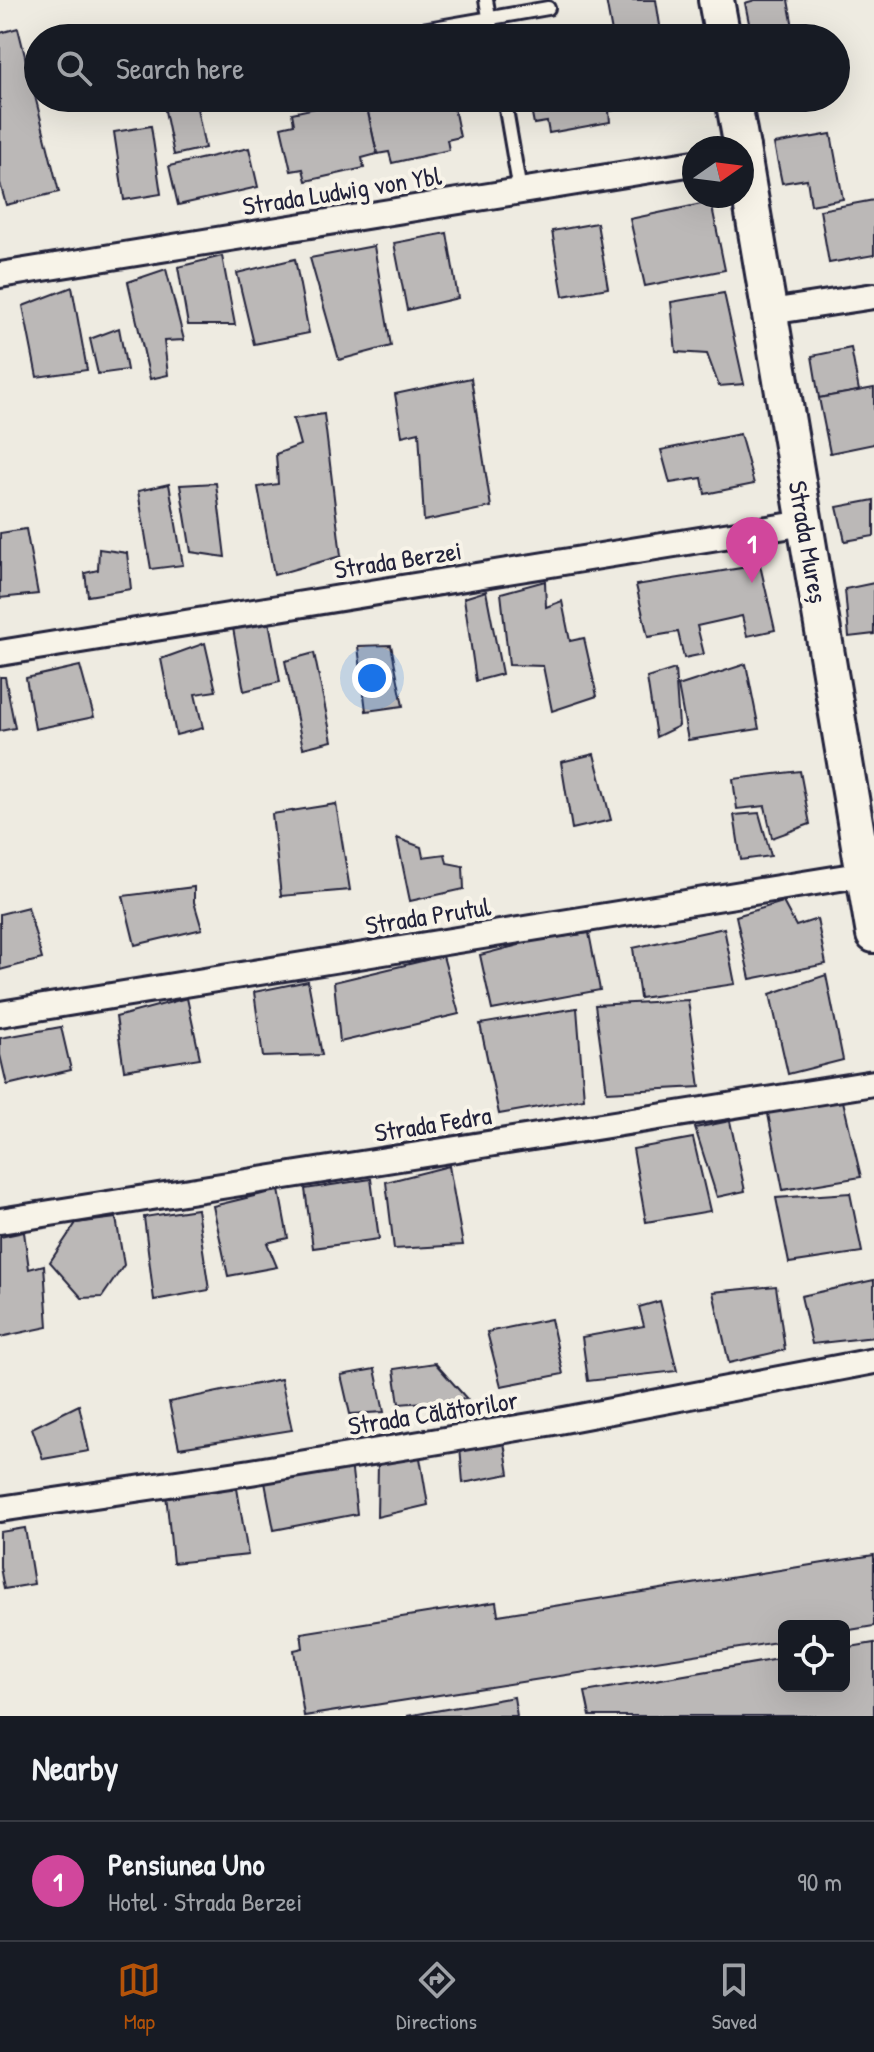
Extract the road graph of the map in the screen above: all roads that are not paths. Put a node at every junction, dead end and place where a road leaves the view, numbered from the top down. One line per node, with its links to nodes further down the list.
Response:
1 (486, 0): 4 (lane)
2 (716, 0): 7 (street)
3 (548, 8): 4 (lane)
4 (490, 18): 5 (lane); 6 (lane)
5 (456, 24)
6 (491, 24)
7 (720, 24)
8 (506, 112): 12 (lane)
9 (735, 112): 10 (street, Strada Mureș)
10 (739, 136)
11 (682, 165): 12 (street, Strada Ludwig von Ybl)
12 (520, 191): 14 (street, Strada Ludwig von Ybl)
13 (752, 208): 16 (street, Strada Mureș)
14 (0, 275)
15 (874, 296): 16 (street)
16 (770, 312): 17 (street, Strada Mureș)
17 (805, 523): 18 (street, Strada Berzei); 19 (street, Strada Mureș)
18 (0, 653)
19 (865, 874): 20 (street, Strada Mureș); 21 (street, Strada Prutul)
20 (874, 935)
21 (0, 1014)
22 (874, 1083): 23 (street, Strada Fedra)
23 (0, 1221)
24 (874, 1361): 25 (street, Strada Călătorilor)
25 (0, 1509)

